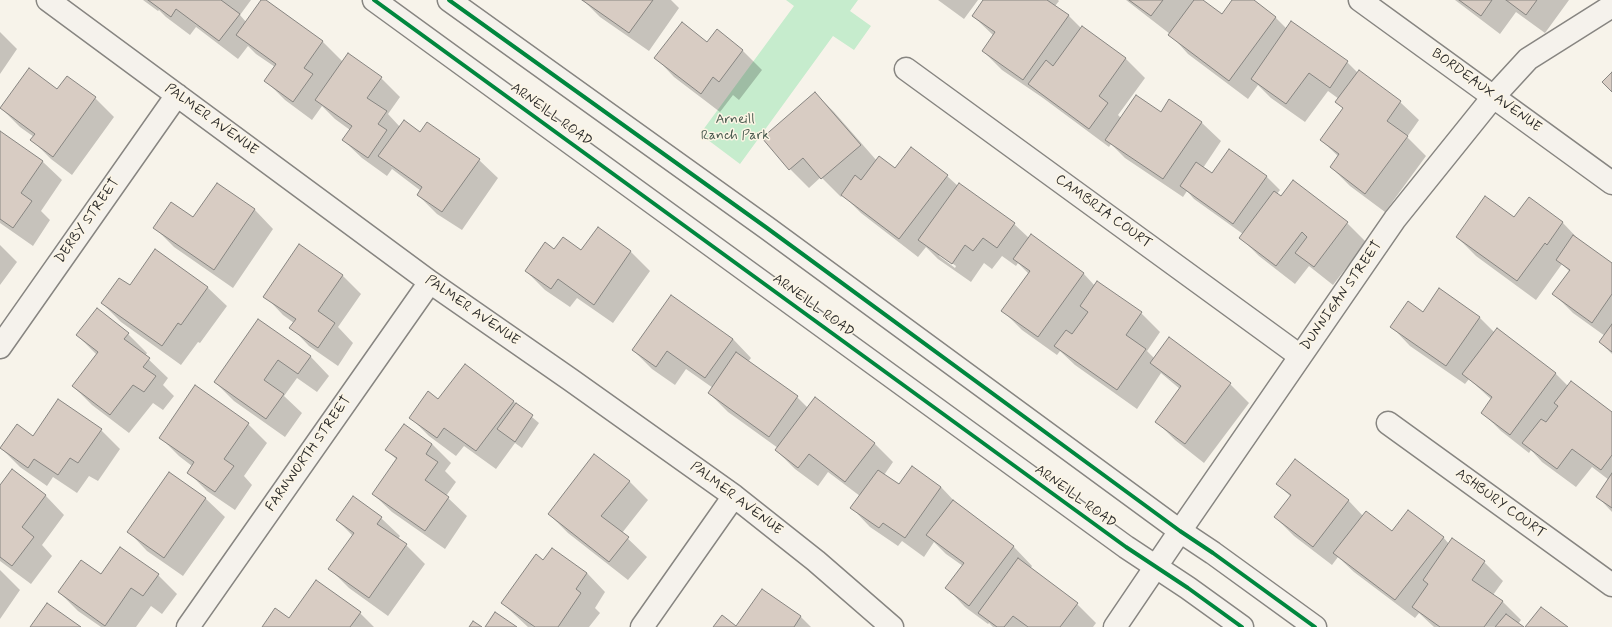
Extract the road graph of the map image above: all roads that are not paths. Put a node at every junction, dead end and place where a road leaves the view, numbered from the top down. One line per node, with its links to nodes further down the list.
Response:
1 (48, 0): 7 (street, PALMER AVENUE)
2 (374, 0): 16 (street, ARNEILL ROAD)
3 (449, 0): 15 (street)
4 (1360, 0): 8 (street, BORDEAUX AVENUE)
5 (1612, 6): 8 (street, DUNNIGAN STREET)
6 (906, 69): 12 (street, CAMBRIA COURT)
7 (177, 95): 10 (street, PALMER AVENUE); 11 (street, DERBY STREET)
8 (1494, 96): 9 (street, BORDEAUX AVENUE); 12 (street, DUNNIGAN STREET)
9 (1612, 183)
10 (430, 282): 14 (street, PALMER AVENUE); 18 (street, FARNWORTH STREET)
11 (0, 347)
12 (1300, 356): 15 (street, DUNNIGAN STREET)
13 (1388, 424): 17 (street, ASHBURY COURT)
14 (734, 496): 19 (street); 20 (street, PALMER AVENUE)
15 (1180, 531): 16 (street, DUNNIGAN STREET); 23 (street)
16 (1156, 566): 21 (street, DUNNIGAN STREET); 22 (street, ARNEILL ROAD)
17 (1612, 585)
18 (188, 627)
19 (642, 627)
20 (892, 627)
21 (1115, 627)
22 (1242, 627)
23 (1316, 627)

